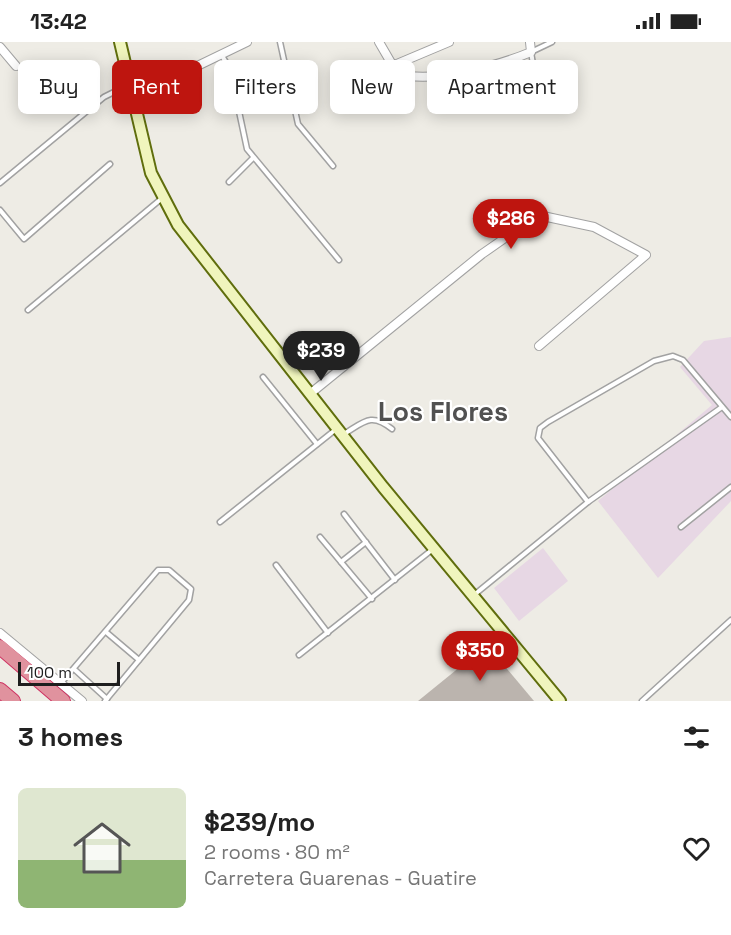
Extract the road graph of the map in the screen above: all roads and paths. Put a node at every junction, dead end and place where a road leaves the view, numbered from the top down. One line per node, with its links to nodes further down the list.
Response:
1 (120, 42): 11 (main road)
2 (248, 42): 10 (street)
3 (280, 42): 22 (lane)
4 (379, 42): 12 (street)
5 (448, 42): 13 (street)
6 (530, 42): 9 (street)
7 (552, 42): 9 (lane)
8 (1, 50): 16 (street)
9 (531, 52): 14 (lane); 17 (street)
10 (221, 53): 15 (street); 20 (lane)
11 (123, 60)
12 (389, 60)
13 (406, 60)
14 (532, 60)
15 (202, 63)
16 (16, 66)
17 (415, 75)
18 (112, 95): 24 (lane)
19 (135, 114): 25 (main road)
20 (253, 159): 23 (lane); 27 (lane)
21 (110, 164): 26 (lane)
22 (333, 166)
23 (229, 182)
24 (0, 183)
25 (162, 199): 28 (lane); 31 (main road)
26 (0, 210)
27 (339, 260)
28 (28, 310)
29 (539, 346): 31 (street)
30 (263, 377): 36 (lane)
31 (311, 393): 35 (main road)
32 (722, 407): 33 (lane); 38 (lane); 38 (lane)
33 (731, 417)
34 (392, 429): 35 (lane)
35 (341, 431): 36 (lane); 44 (main road)
36 (317, 444): 40 (lane)
37 (731, 487): 41 (lane)
38 (588, 502): 48 (lane)
39 (344, 514): 43 (lane)
40 (220, 522)
41 (681, 527)
42 (320, 537): 45 (lane)
43 (366, 542): 45 (lane); 47 (lane)
44 (434, 549): 47 (lane); 48 (main road)
45 (341, 562): 49 (lane)
46 (276, 565): 53 (lane)
47 (395, 580): 49 (lane)
48 (473, 596): 64 (main road)
49 (372, 599): 53 (lane)
50 (731, 620): 65 (lane)
51 (106, 632): 56 (lane); 56 (lane); 57 (lane)
52 (0, 633): 58 (street)
53 (328, 633): 55 (lane)
54 (0, 647): 62 (highway)
55 (299, 655)
56 (140, 660): 60 (lane)
57 (74, 669): 58 (lane); 60 (lane)
58 (61, 684): 63 (street)
59 (0, 690): 61 (highway)
60 (106, 700)
61 (13, 701)
62 (63, 701)
63 (82, 701)
64 (560, 701)
65 (642, 701)

